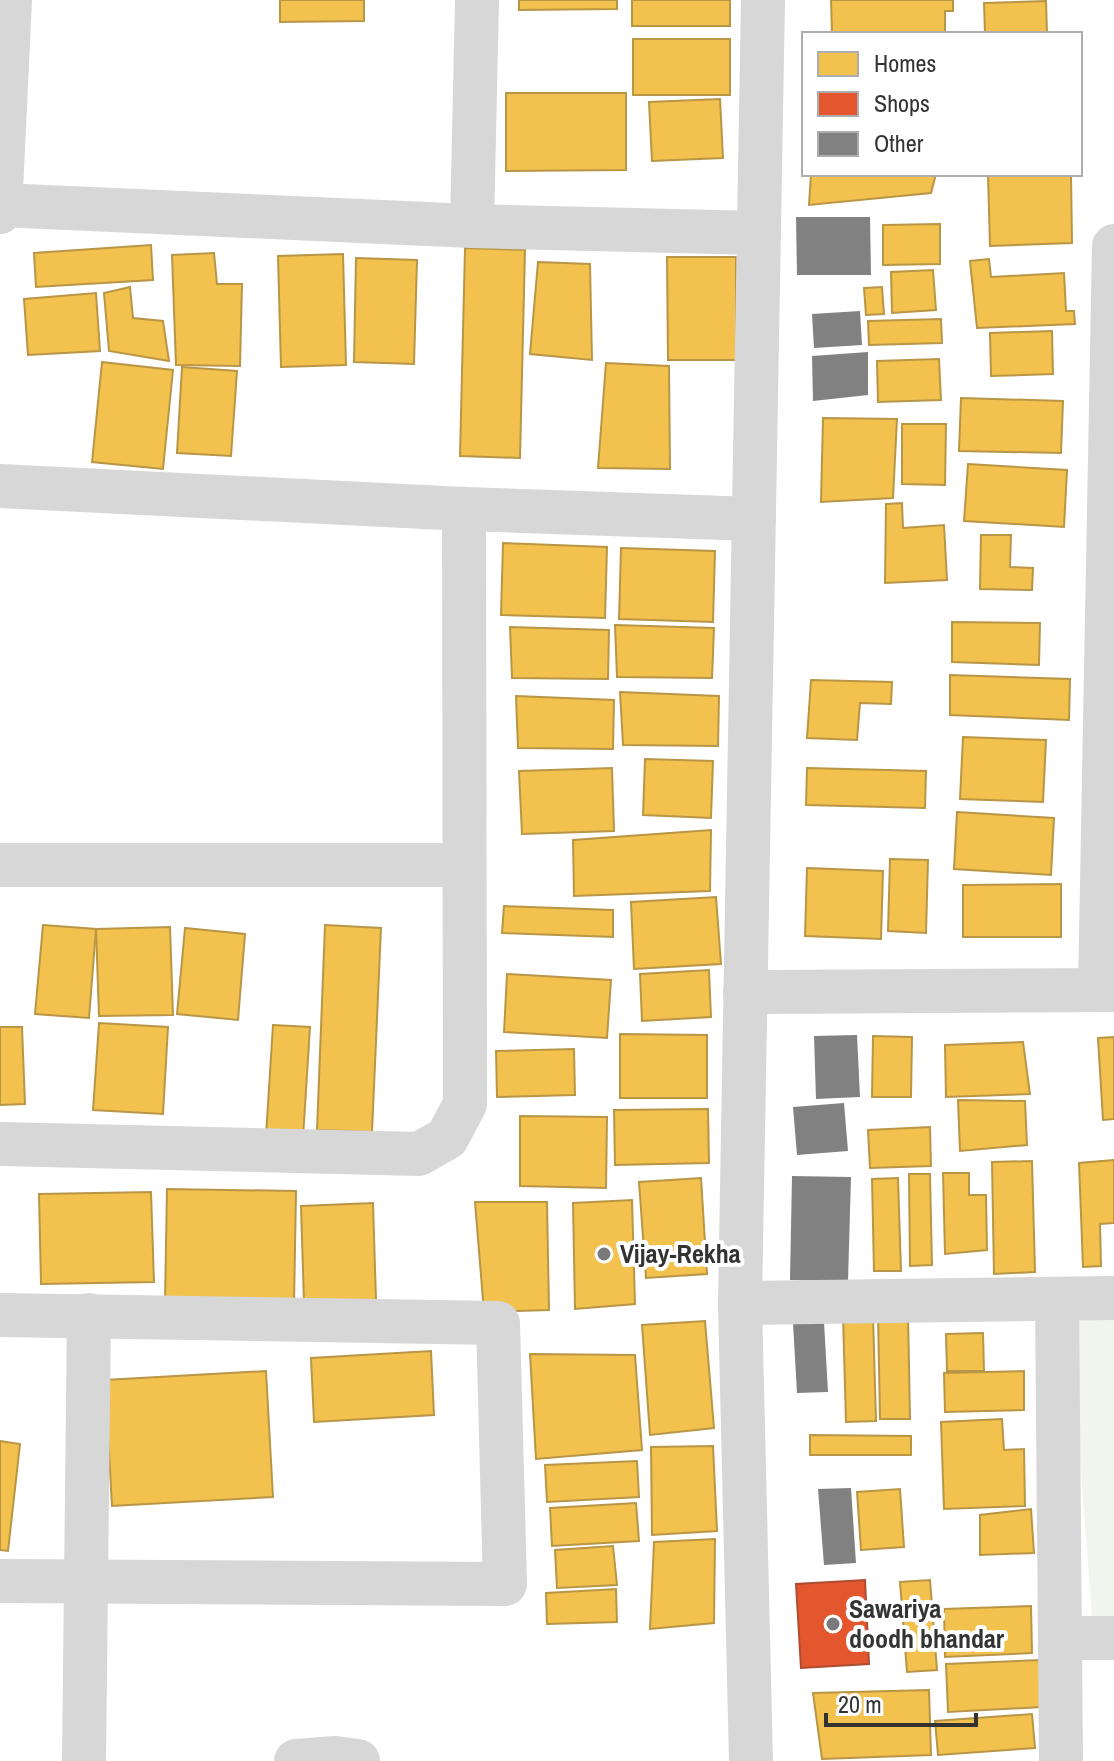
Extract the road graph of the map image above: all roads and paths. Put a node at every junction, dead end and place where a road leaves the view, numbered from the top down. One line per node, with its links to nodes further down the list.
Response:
1 (10, 0): 4 (street)
2 (477, 0): 6 (street)
3 (763, 0): 7 (street)
4 (0, 205): 5 (street); 6 (street)
5 (0, 212)
6 (472, 226): 7 (street)
7 (759, 233): 11 (street)
8 (1114, 246): 12 (street)
9 (0, 486): 10 (street)
10 (464, 509): 11 (street); 14 (street)
11 (754, 519): 16 (street)
12 (1110, 663): 15 (street)
13 (0, 865): 14 (street)
14 (464, 865): 17 (street)
15 (1107, 990): 16 (street)
16 (745, 992): 20 (street)
17 (0, 1144)
18 (1114, 1298): 19 (street)
19 (1057, 1299): 20 (street); 25 (street)
20 (740, 1303): 30 (street)
21 (0, 1315): 22 (street)
22 (89, 1315): 24 (street); 24 (street)
23 (0, 1581): 24 (street)
24 (84, 1583): 27 (street)
25 (1060, 1638): 26 (street); 31 (street)
26 (1114, 1638)
27 (84, 1761)
28 (296, 1761): 29 (street)
29 (358, 1761)
30 (751, 1761)
31 (1061, 1761)

